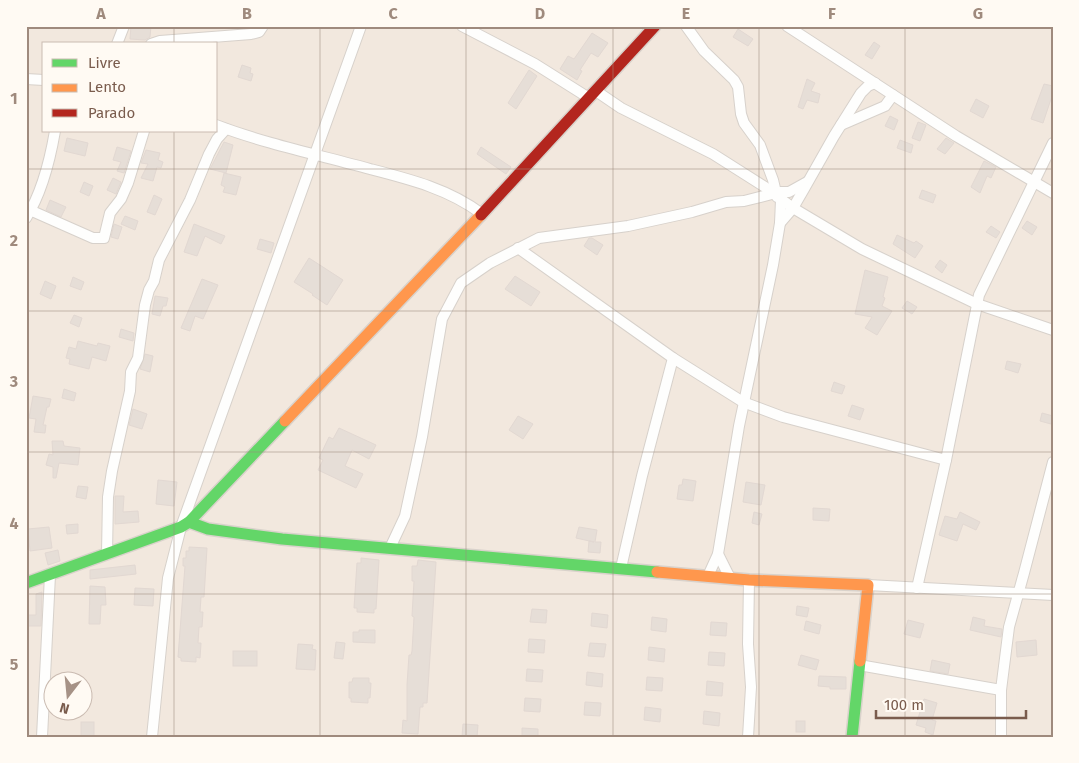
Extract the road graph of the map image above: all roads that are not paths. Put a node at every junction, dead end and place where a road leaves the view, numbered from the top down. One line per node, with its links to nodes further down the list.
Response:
1 (124, 26): 8 (street)
2 (263, 26): 9 (street)
3 (361, 26): 20 (street)
4 (462, 26): 13 (street)
5 (654, 26): 13 (street)
6 (686, 26): 24 (street)
7 (787, 26): 12 (street)
8 (118, 42)
9 (167, 42)
10 (26, 78): 11 (street)
11 (42, 80)
12 (875, 83): 14 (street); 15 (street)
13 (592, 94): 24 (street); 27 (street)
14 (893, 95): 15 (street); 22 (street)
15 (841, 124): 21 (street)
16 (221, 127): 20 (street); 38 (street)
17 (55, 132): 26 (street)
18 (144, 132): 26 (street)
19 (1053, 143): 22 (street)
20 (315, 154): 27 (street); 36 (street)
21 (807, 182): 24 (street); 25 (street)
22 (1033, 183): 23 (street); 30 (street)
23 (1053, 193)
24 (777, 197): 25 (street); 28 (street); 29 (street)
25 (793, 208): 28 (street); 30 (street)
26 (29, 214)
27 (482, 214): 36 (street)
28 (780, 224): 33 (street)
29 (518, 248): 32 (street); 37 (street)
30 (977, 304): 31 (street); 34 (street)
31 (1053, 330)
32 (673, 358): 33 (street); 40 (street)
33 (743, 402): 34 (street); 39 (street)
34 (946, 460): 47 (street)
35 (1053, 462): 48 (street)
36 (185, 525): 37 (street); 38 (street); 53 (street)
37 (390, 548): 40 (street)
38 (107, 554): 41 (street)
39 (718, 554): 42 (street); 43 (street)
40 (621, 568): 42 (street)
41 (50, 574): 45 (street); 52 (street)
42 (708, 576): 43 (street)
43 (730, 578): 44 (street)
44 (748, 580): 46 (street); 54 (street)
45 (26, 584)
46 (868, 585): 47 (street); 50 (street)
47 (917, 588): 48 (street)
48 (1018, 592): 49 (street); 51 (street)
49 (1053, 595)
50 (859, 664): 51 (street); 55 (street)
51 (1001, 690): 56 (street)
52 (42, 737)
53 (152, 737)
54 (748, 737)
55 (852, 737)
56 (1001, 737)

